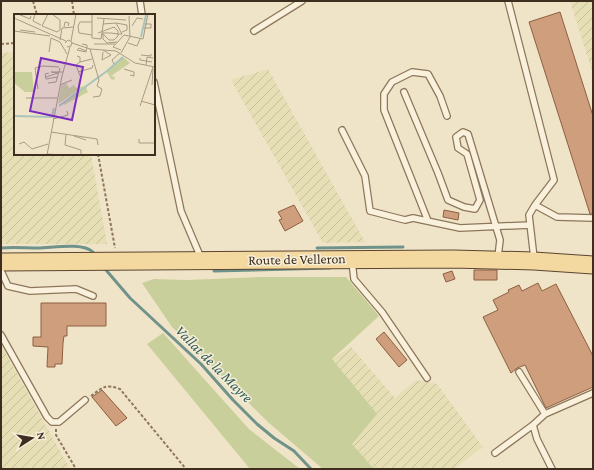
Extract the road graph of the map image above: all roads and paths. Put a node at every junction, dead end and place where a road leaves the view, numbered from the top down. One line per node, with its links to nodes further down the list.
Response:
1 (33, 1): 6 (path)
2 (72, 1): 7 (path)
3 (140, 1): 8 (lane)
4 (302, 1): 9 (lane)
5 (508, 1): 17 (lane)
6 (37, 14)
7 (74, 14)
8 (142, 14)
9 (254, 31)
10 (14, 43): 11 (path)
11 (1, 44)
12 (155, 87): 23 (lane)
13 (404, 92): 21 (lane)
14 (448, 116): 19 (lane)
15 (342, 130): 19 (lane)
16 (98, 155): 25 (path)
17 (535, 205): 18 (lane); 20 (lane)
18 (593, 218)
19 (428, 221): 21 (lane)
20 (530, 225): 21 (lane); 26 (lane)
21 (496, 226): 24 (lane)
22 (352, 259): 23 (main road, Route de Velleron); 24 (main road, Route de Velleron); 33 (lane)
23 (202, 260): 25 (main road, Route de Velleron)
24 (498, 260): 26 (main road, Route de Velleron)
25 (117, 261): 27 (main road, Route de Velleron)
26 (534, 261): 28 (main road, Route de Velleron)
27 (1, 262)
28 (593, 265)
29 (1, 271): 30 (lane)
30 (93, 296)
31 (1, 335): 37 (lane)
32 (519, 372): 36 (lane)
33 (427, 378)
34 (593, 393): 36 (lane)
35 (85, 400): 37 (lane); 41 (path)
36 (545, 414): 38 (lane)
37 (56, 422): 40 (path)
38 (533, 426): 39 (lane); 42 (lane)
39 (495, 453)
40 (76, 469)
41 (186, 469)
42 (552, 469)

